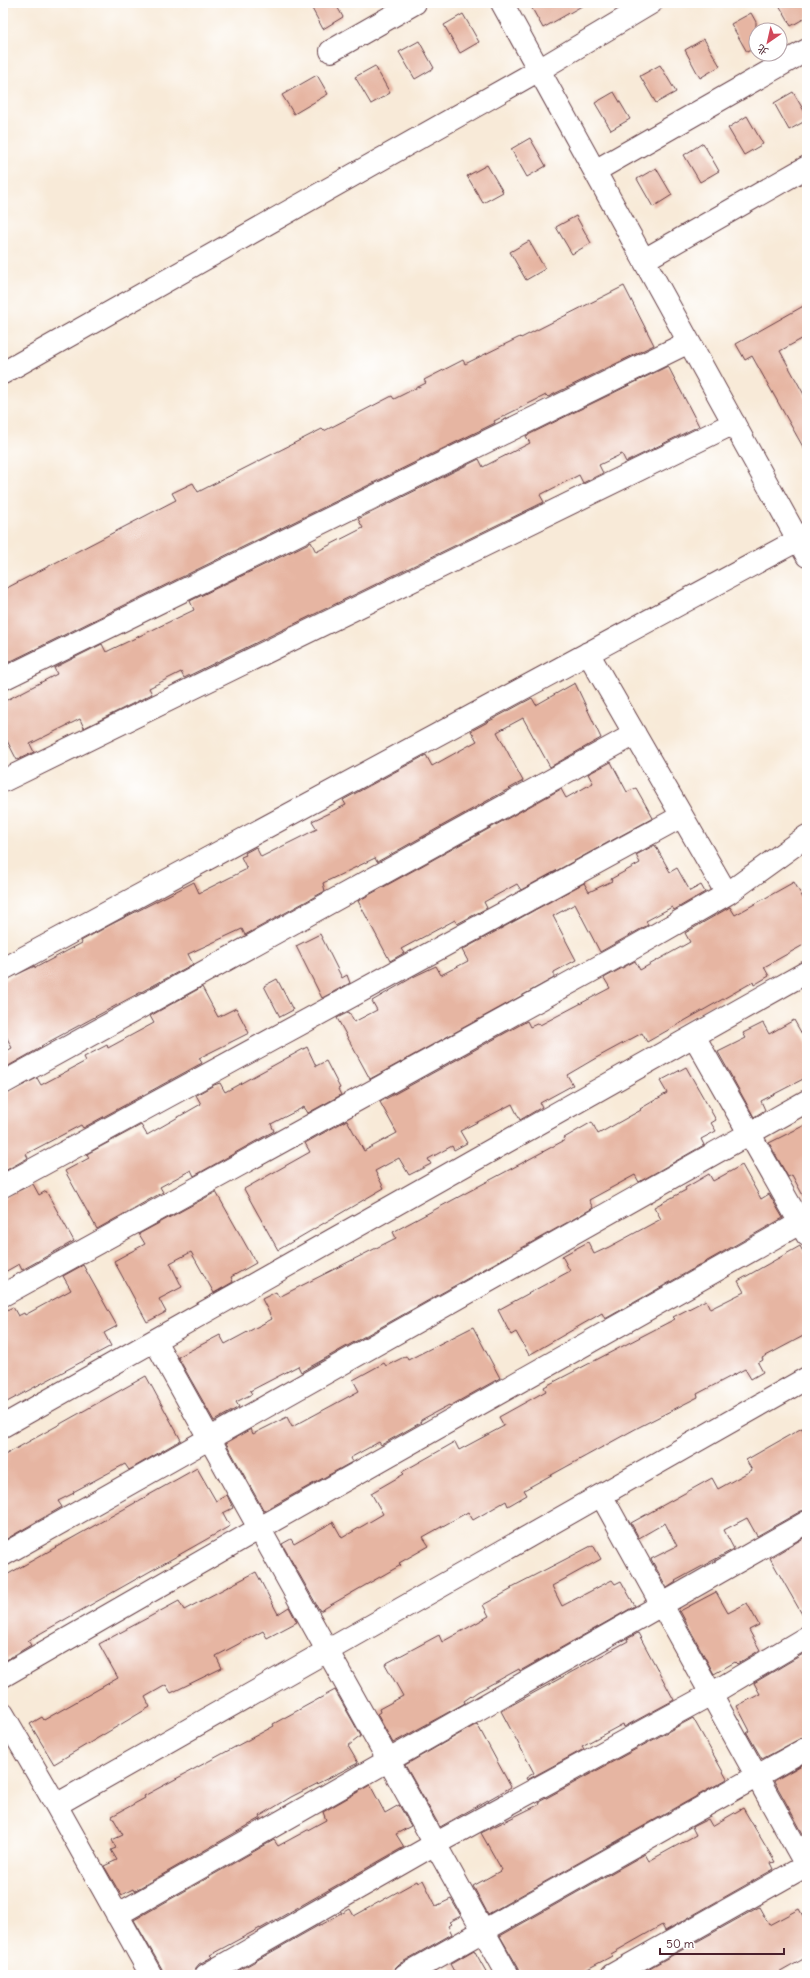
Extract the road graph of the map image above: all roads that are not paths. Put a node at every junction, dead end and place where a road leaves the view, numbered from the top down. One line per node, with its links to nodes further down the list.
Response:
1 (415, 3): 5 (street)
2 (502, 3): 6 (street)
3 (651, 3): 6 (street)
4 (807, 50): 8 (street)
5 (330, 51)
6 (539, 70): 8 (street); 11 (street)
7 (807, 167): 9 (street)
8 (595, 171): 9 (street)
9 (644, 260): 10 (street)
10 (689, 342): 12 (street); 15 (street)
11 (3, 373)
12 (734, 423): 13 (street); 17 (street)
13 (803, 548): 14 (street)
14 (588, 653): 16 (street); 21 (street)
15 (3, 679)
16 (635, 734): 18 (street); 24 (street)
17 (3, 781)
18 (682, 816): 20 (street); 27 (street)
19 (807, 836): 20 (street)
20 (727, 894): 29 (street)
21 (3, 968)
22 (807, 972): 23 (street)
23 (694, 1036): 26 (street); 30 (street)
24 (3, 1083)
25 (807, 1102): 26 (street)
26 (750, 1134): 28 (street); 33 (street)
27 (3, 1186)
28 (805, 1226): 36 (street)
29 (3, 1295)
30 (155, 1341): 32 (street); 33 (street)
31 (807, 1378): 34 (street)
32 (3, 1426)
33 (209, 1437): 36 (street); 37 (street)
34 (601, 1495): 38 (street); 40 (street)
35 (807, 1522): 38 (street)
36 (260, 1528): 40 (street); 41 (street)
37 (3, 1555)
38 (662, 1605): 42 (street); 45 (street)
39 (807, 1637): 42 (street)
40 (327, 1650): 45 (street); 47 (street)
41 (3, 1676)
42 (711, 1694): 46 (street); 48 (street)
43 (3, 1714): 47 (street)
44 (807, 1748): 46 (street)
45 (388, 1760): 48 (street); 50 (street)
46 (756, 1777): 49 (street); 51 (street)
47 (56, 1805): 50 (street)
48 (435, 1844): 51 (street); 53 (street)
49 (807, 1866): 56 (street)
50 (117, 1915): 52 (street)
51 (483, 1930): 54 (street); 55 (street)
52 (151, 1975)
53 (206, 1975)
54 (405, 1975)
55 (508, 1975)
56 (612, 1975)

